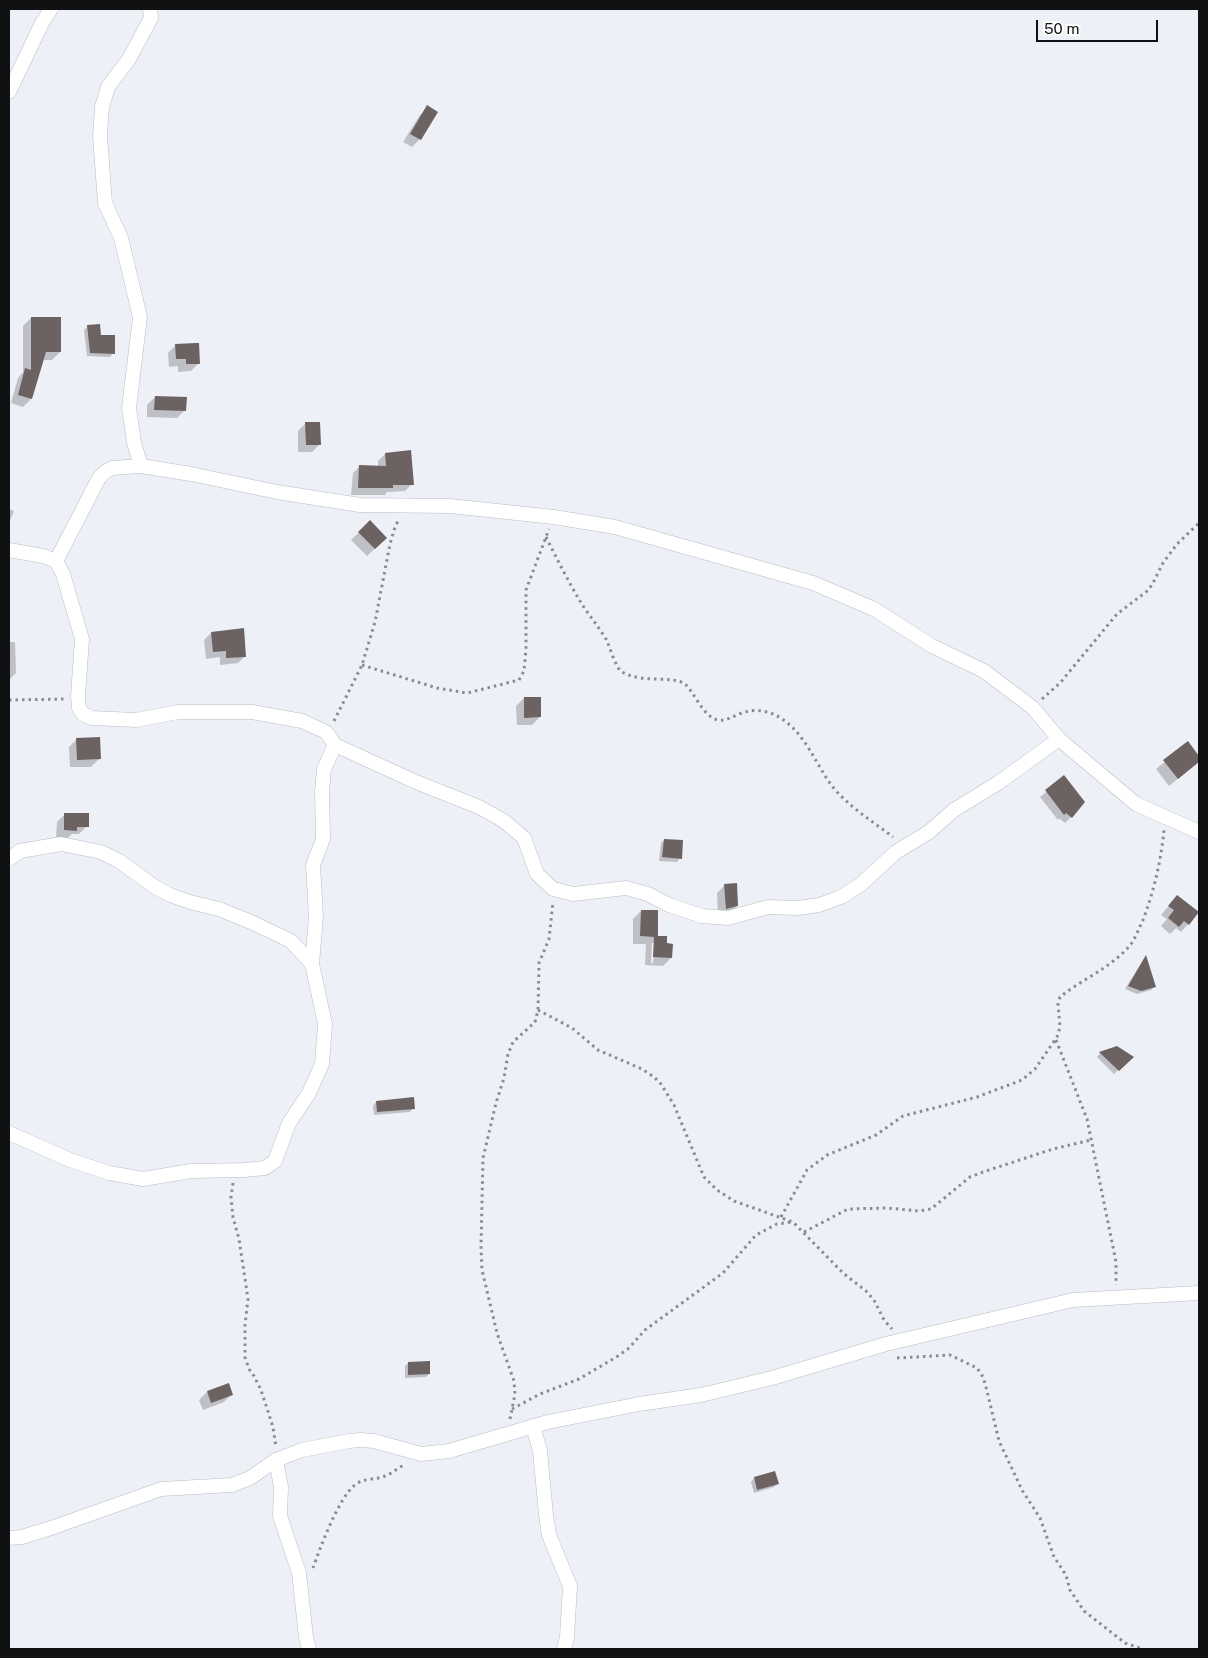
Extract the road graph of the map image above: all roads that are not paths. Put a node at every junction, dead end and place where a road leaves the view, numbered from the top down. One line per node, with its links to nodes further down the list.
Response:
1 (51, 9): 3 (street)
2 (150, 9): 4 (street)
3 (9, 92)
4 (141, 466): 6 (street); 7 (street)
5 (9, 550): 6 (street)
6 (56, 562): 8 (street)
7 (1058, 740): 8 (street); 9 (street)
8 (335, 745): 11 (street)
9 (1199, 832)
10 (9, 859): 11 (street)
11 (312, 964): 12 (street)
12 (9, 1133)
13 (1199, 1293): 14 (street)
14 (533, 1426): 15 (street); 18 (street)
15 (276, 1460): 16 (street); 17 (street)
16 (9, 1538)
17 (309, 1649)
18 (564, 1649)

